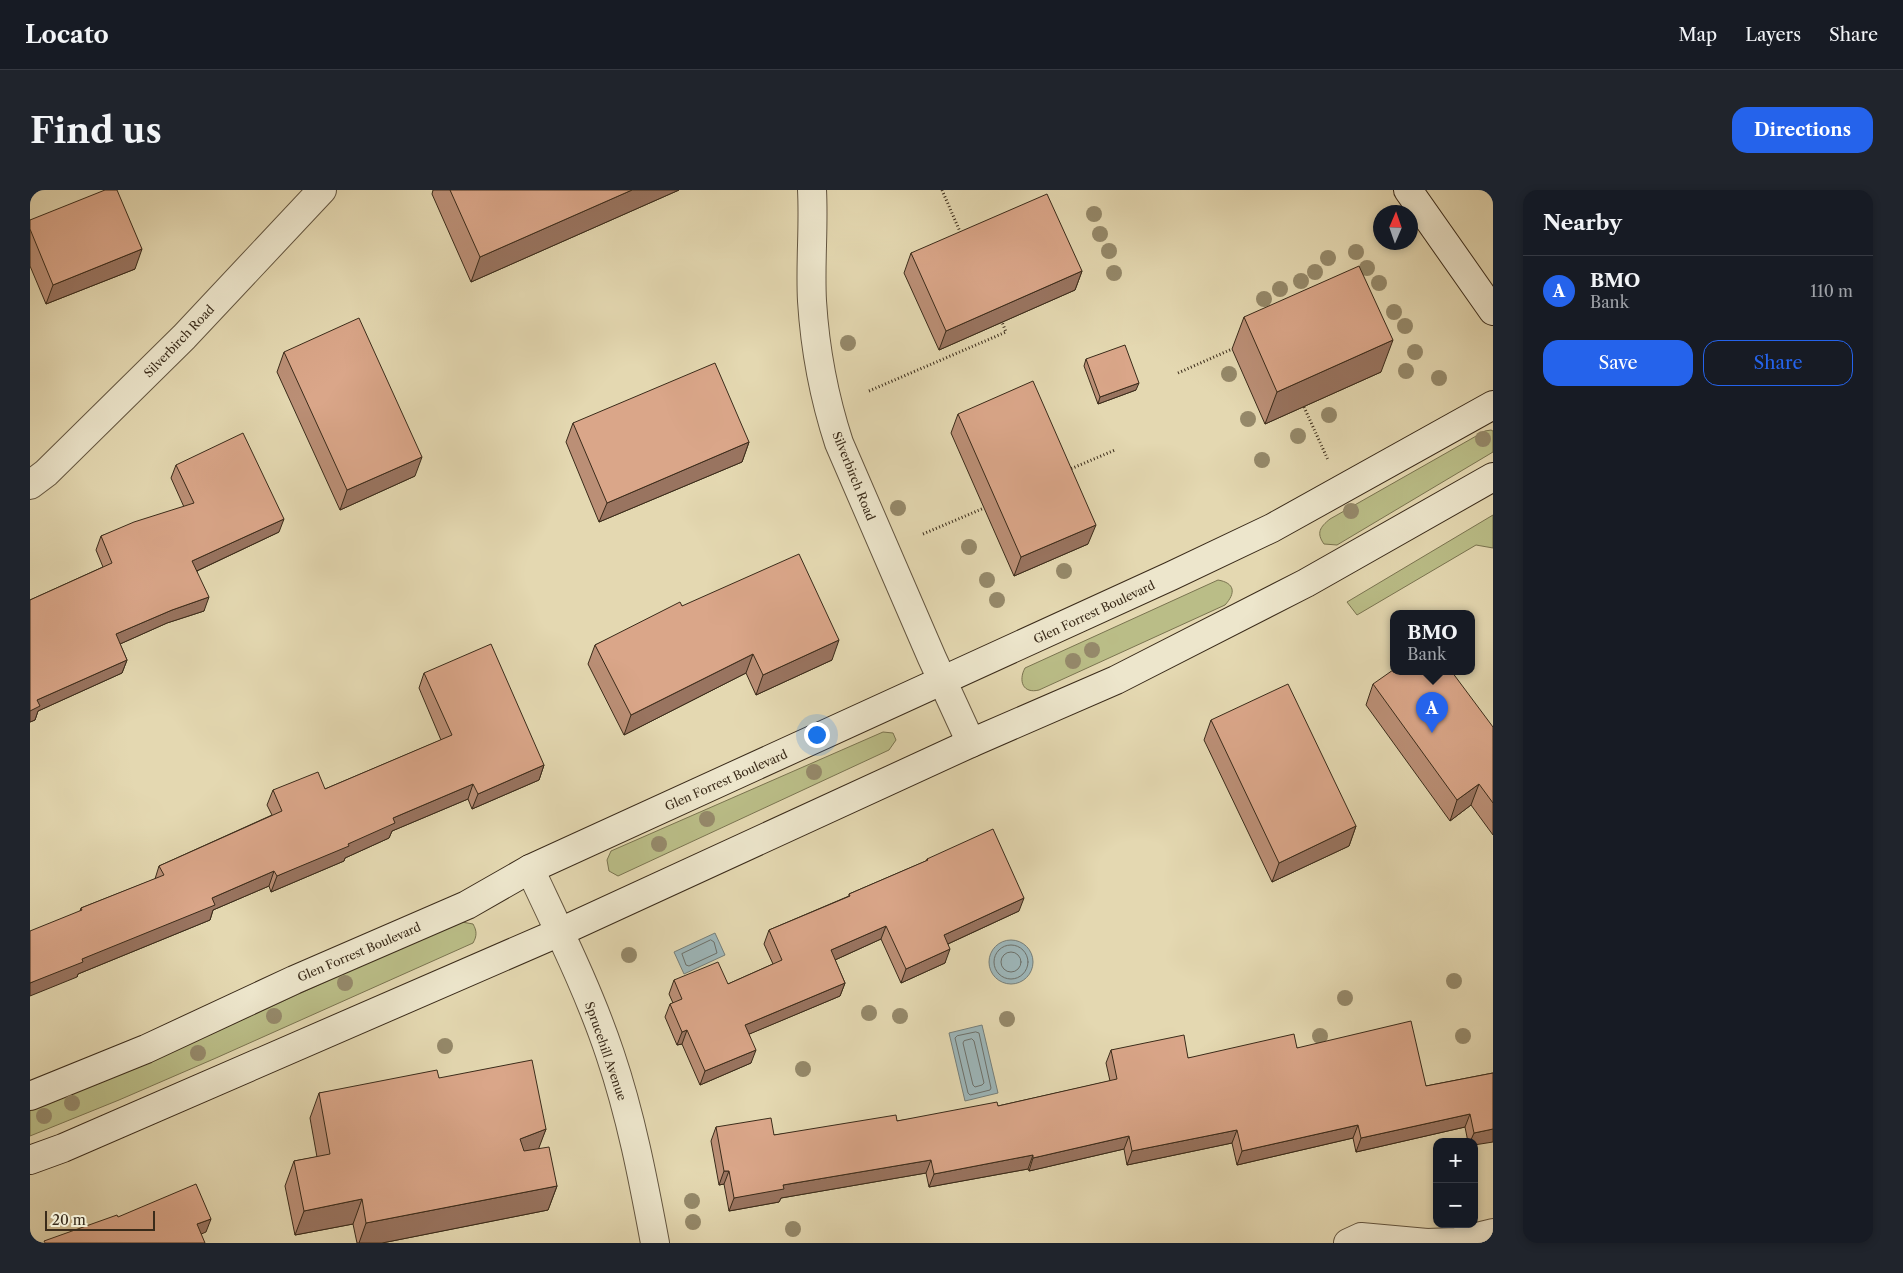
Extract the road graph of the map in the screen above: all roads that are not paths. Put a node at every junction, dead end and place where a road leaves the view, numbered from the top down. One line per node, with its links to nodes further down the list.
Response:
1 (322, 190): 7 (street, Silverbirch Road)
2 (812, 190): 8 (street, Silverbirch Road)
3 (1408, 190): 4 (street)
4 (1493, 311)
5 (1493, 405): 8 (street, Glen Forrest Boulevard)
6 (1493, 477): 9 (street)
7 (30, 486)
8 (942, 682): 9 (street, Silverbirch Road); 10 (street, Glen Forrest Boulevard)
9 (971, 743): 11 (street)
10 (530, 869): 11 (street, Sprucehill Avenue); 12 (street, Glen Forrest Boulevard)
11 (560, 932): 13 (street); 15 (street, Sprucehill Avenue)
12 (30, 1096)
13 (30, 1160)
14 (1493, 1233): 16 (street)
15 (655, 1243)
16 (1348, 1243)

